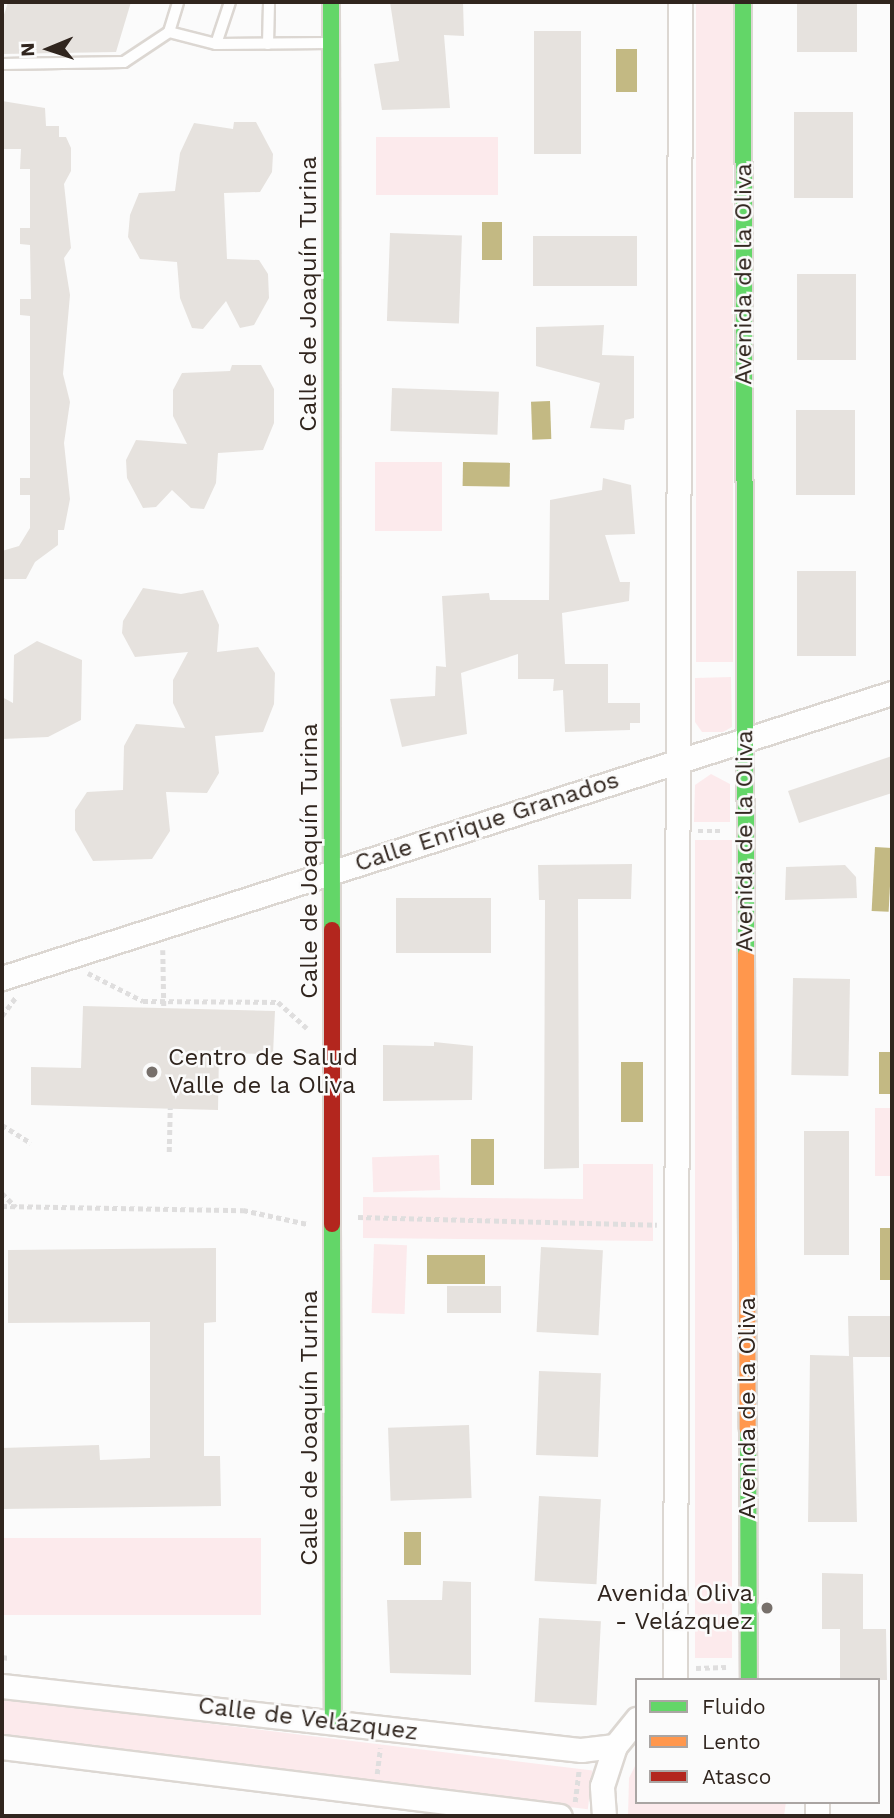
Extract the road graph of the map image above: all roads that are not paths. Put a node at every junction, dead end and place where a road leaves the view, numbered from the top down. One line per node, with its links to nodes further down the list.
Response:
1 (178, 2): 7 (lane)
2 (230, 2): 9 (lane)
3 (269, 2): 10 (lane)
4 (331, 2): 8 (street, Calle de Joaquín Turina)
5 (680, 2): 14 (street)
6 (743, 2): 13 (street, Avenida de la Oliva)
7 (169, 32): 9 (lane); 11 (lane)
8 (331, 43): 10 (lane); 15 (street, Calle de Joaquín Turina)
9 (216, 44): 10 (lane)
10 (268, 44)
11 (2, 64)
12 (892, 693): 13 (street, Calle Enrique Granados)
13 (744, 741): 14 (street, Calle Enrique Granados); 17 (street, Avenida de la Oliva)
14 (676, 761): 15 (street, Calle Enrique Granados); 18 (street)
15 (332, 871): 16 (street, Calle Enrique Granados); 20 (street, Calle de Joaquín Turina)
16 (2, 978)
17 (748, 1673)
18 (675, 1674)
19 (2, 1686): 20 (street, Calle de Velázquez)
20 (333, 1721): 22 (street, Calle de Velázquez)
21 (635, 1721): 22 (street)
22 (615, 1746): 25 (street)
23 (2, 1747): 24 (street)
24 (560, 1816)
25 (604, 1816)

